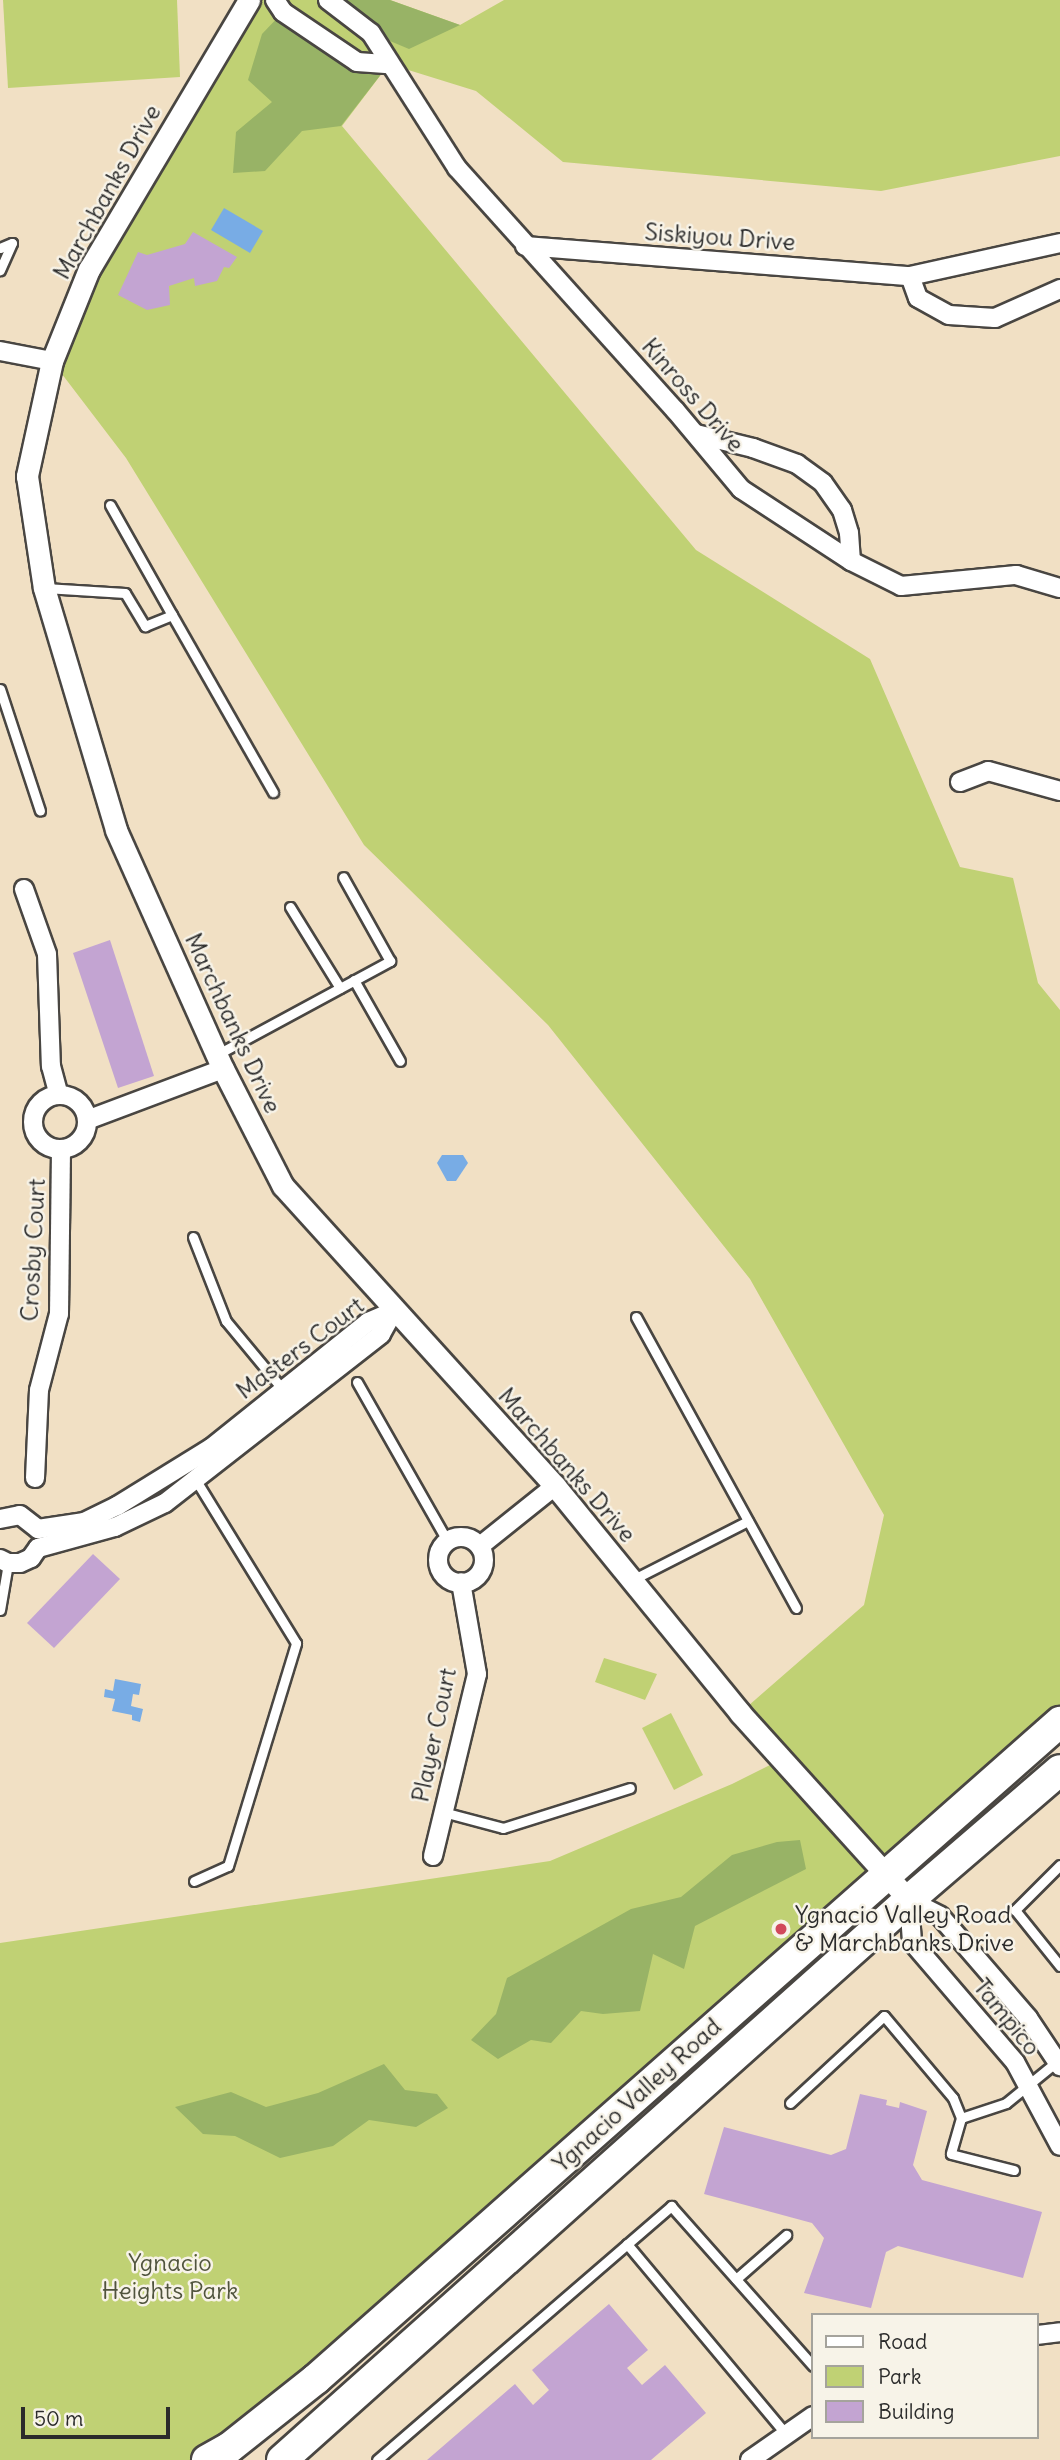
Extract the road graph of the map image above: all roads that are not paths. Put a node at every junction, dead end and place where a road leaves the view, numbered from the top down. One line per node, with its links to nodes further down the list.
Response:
1 (249, 0): 12 (street, Marchbanks Drive)
2 (275, 0): 4 (street)
3 (328, 0): 4 (street, Kinross Drive)
4 (389, 64): 6 (street, Kinross Drive)
5 (1060, 243): 9 (street, Siskiyou Drive)
6 (525, 246): 9 (street, Siskiyou Drive); 13 (street, Kinross Drive)
7 (0, 248): 8 (lane)
8 (0, 270)
9 (910, 276): 10 (street)
10 (1060, 289)
11 (0, 351): 12 (street)
12 (52, 361): 16 (street, Marchbanks Drive)
13 (696, 434): 15 (street, Kinross Drive); 15 (street)
14 (110, 505): 18 (lane)
15 (851, 561): 17 (street, Kinross Drive)
16 (44, 588): 18 (lane); 30 (street, Marchbanks Drive)
17 (1060, 588)
18 (172, 615): 22 (lane)
19 (0, 689): 23 (lane)
20 (960, 782): 21 (street)
21 (1060, 791)
22 (273, 792)
23 (40, 811)
24 (344, 877): 27 (lane)
25 (24, 889): 31 (street)
26 (290, 907): 28 (lane)
27 (354, 980): 28 (lane); 29 (lane)
28 (340, 988): 30 (lane)
29 (400, 1061)
30 (219, 1062): 32 (street); 35 (street, Marchbanks Drive)
31 (60, 1095): 32 (street); 33 (street, Crosby Court)
32 (87, 1120): 33 (street, Crosby Court)
33 (61, 1149): 41 (street, Crosby Court)
34 (193, 1237): 38 (lane)
35 (394, 1311): 38 (street, Masters Court); 39 (street, Masters Court); 43 (street, Marchbanks Drive)
36 (636, 1317): 45 (lane)
37 (357, 1382): 46 (lane)
38 (283, 1388): 39 (lane); 40 (street, Masters Court)
39 (291, 1406): 42 (street, Masters Court)
40 (184, 1464): 42 (lane); 44 (street, Masters Court)
41 (35, 1478)
42 (197, 1481): 48 (street, Masters Court); 60 (lane)
43 (555, 1486): 47 (street); 49 (street, Marchbanks Drive)
44 (0, 1519)
45 (748, 1521): 49 (lane); 51 (lane)
46 (448, 1542): 47 (street); 50 (street)
47 (480, 1546): 50 (street)
48 (4, 1561): 52 (lane)
49 (632, 1580): 59 (street, Marchbanks Drive)
50 (461, 1582): 56 (street, Player Court)
51 (796, 1608)
52 (0, 1610)
53 (1060, 1722): 59 (highway, Ygnacio Valley Road)
54 (1060, 1770): 61 (highway, Ygnacio Valley Road)
55 (630, 1788): 56 (lane)
56 (443, 1812): 57 (street, Player Court)
57 (433, 1856)
58 (1060, 1865): 62 (lane)
59 (884, 1875): 61 (street, Marchbanks Drive); 77 (highway, Ygnacio Valley Road)
60 (194, 1881)
61 (909, 1900): 63 (street, Tampico); 64 (street, Tampico); 78 (highway, Ygnacio Valley Road)
62 (1060, 1966)
63 (1059, 2062): 64 (lane)
64 (1027, 2083): 66 (lane); 67 (street, Tampico)
65 (790, 2103): 66 (lane)
66 (961, 2118): 68 (lane)
67 (1060, 2146)
68 (1014, 2170)
69 (786, 2235): 71 (lane)
70 (627, 2244): 71 (lane); 76 (lane); 79 (lane)
71 (736, 2279): 74 (lane)
72 (1060, 2332): 73 (street)
73 (1039, 2335)
74 (811, 2364)
75 (811, 2417): 76 (street)
76 (786, 2434): 80 (street)
77 (207, 2460)
78 (282, 2460)
79 (377, 2460)
80 (750, 2460)

